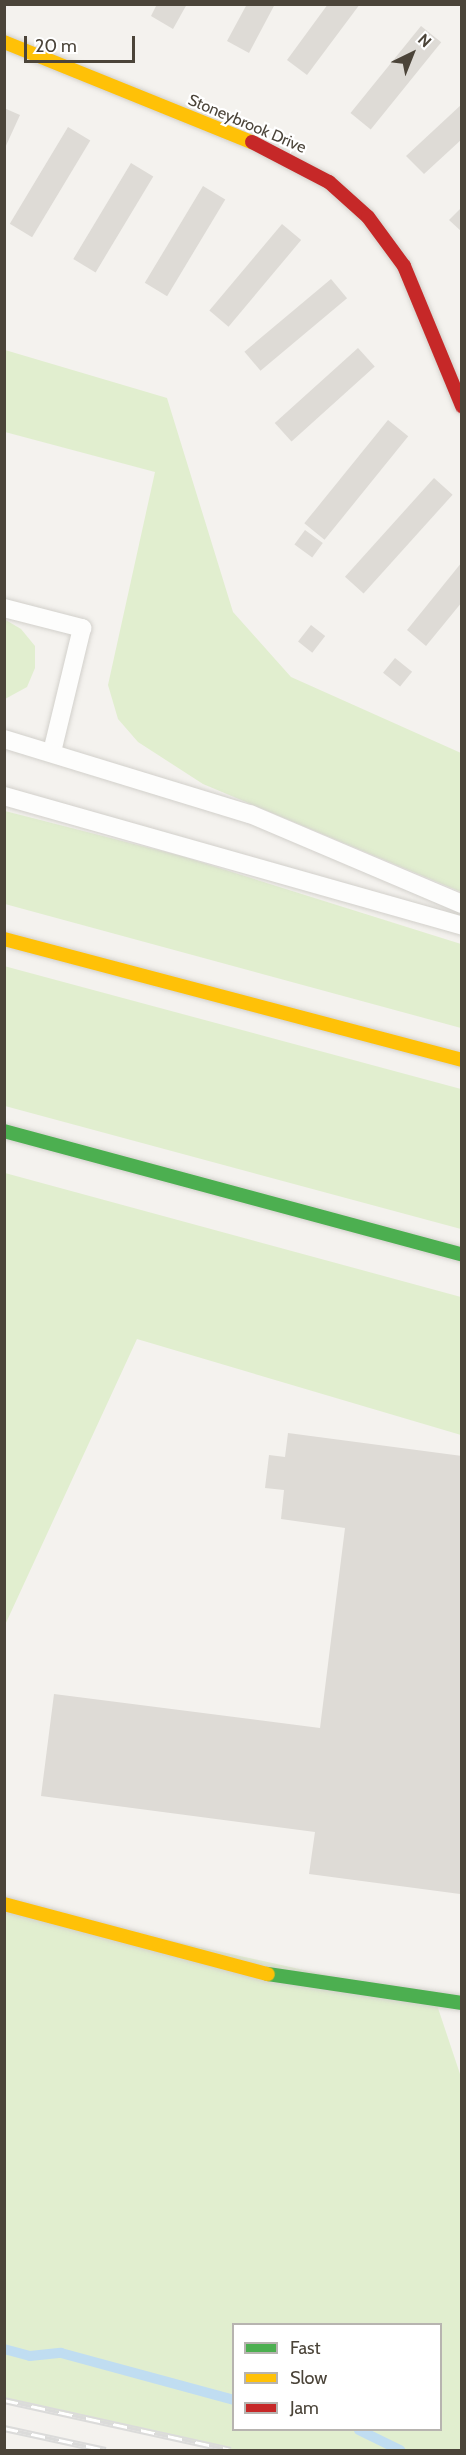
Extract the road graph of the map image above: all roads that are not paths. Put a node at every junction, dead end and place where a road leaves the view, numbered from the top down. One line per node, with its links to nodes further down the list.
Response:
1 (4, 42): 2 (main road, Stoneybrook Drive)
2 (462, 406)
3 (4, 608): 5 (lane)
4 (4, 739): 5 (lane)
5 (52, 752): 7 (lane)
6 (4, 796): 8 (lane)
7 (462, 904)
8 (462, 926)
9 (4, 939): 10 (main road)
10 (462, 1060)
11 (4, 1131): 12 (main road)
12 (462, 1255)
13 (4, 1904): 14 (main road)
14 (462, 2003)

